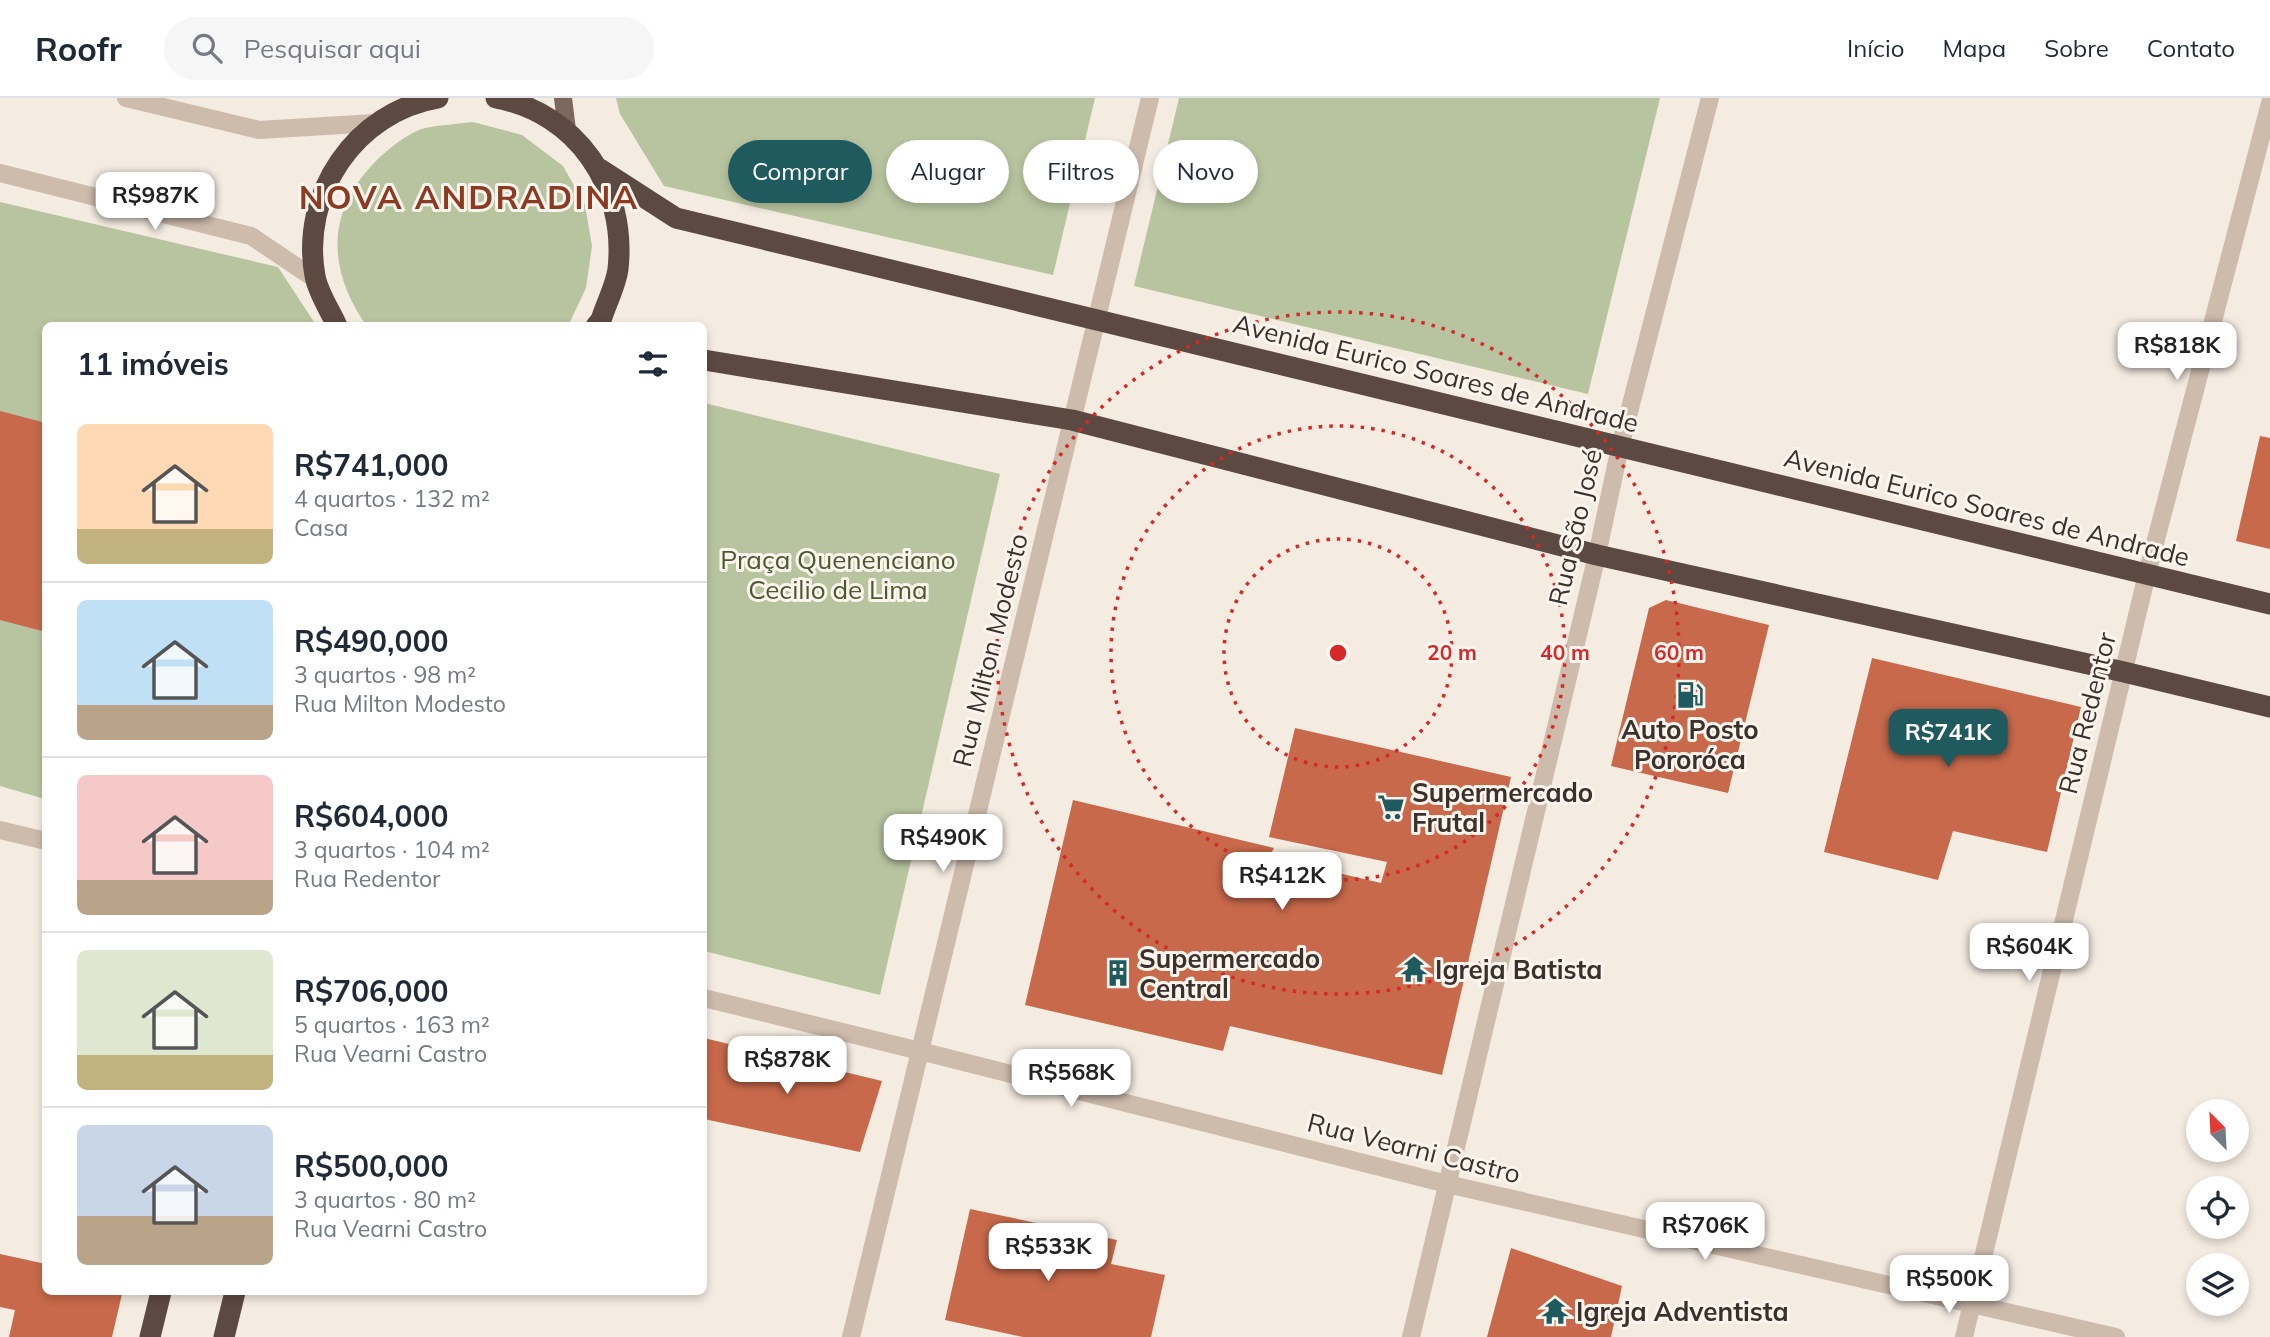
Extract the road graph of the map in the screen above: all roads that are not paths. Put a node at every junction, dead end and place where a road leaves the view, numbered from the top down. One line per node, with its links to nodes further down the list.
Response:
1 (126, 98): 9 (street)
2 (438, 98): 7 (highway)
3 (496, 98): 10 (highway)
4 (563, 98): 10 (main road)
5 (1150, 98): 14 (street, Rua Milton Modesto)
6 (1710, 98): 19 (street, Rua São José)
7 (416, 100): 9 (highway)
8 (2270, 103): 21 (street, Rua Redentor)
9 (375, 123): 13 (highway)
10 (567, 130): 11 (highway)
11 (600, 169): 14 (highway, Avenida Eurico Soares de Andrade); 16 (highway)
12 (0, 173): 13 (street)
13 (316, 279): 15 (highway)
14 (1097, 319): 18 (street, Rua Milton Modesto); 19 (highway, Avenida Eurico Soares de Andrade)
15 (335, 322)
16 (599, 322)
17 (707, 360): 18 (highway)
18 (1072, 420): 20 (highway); 28 (street, Rua Milton Modesto)
19 (1620, 447): 20 (street, Rua São José); 21 (highway, Avenida Eurico Soares de Andrade)
20 (1597, 555): 23 (highway); 29 (street, Rua São José)
21 (2147, 575): 22 (highway, Avenida Eurico Soares de Andrade); 23 (street, Rua Redentor)
22 (2270, 604)
23 (2124, 672): 24 (highway); 32 (street, Rua Redentor)
24 (2270, 707)
25 (0, 830): 26 (street)
26 (42, 840)
27 (707, 999): 28 (street, Rua Vearni Castro)
28 (920, 1051): 29 (street, Rua Vearni Castro); 35 (street, Rua Milton Modesto)
29 (1447, 1184): 32 (street, Rua Vearni Castro); 36 (street, Rua São José)
30 (160, 1295): 33 (highway)
31 (234, 1295): 34 (highway)
32 (1972, 1303): 37 (street, Rua Redentor); 38 (street, Rua Vearni Castro)
33 (150, 1337)
34 (224, 1337)
35 (851, 1337)
36 (1411, 1337)
37 (1964, 1337)
38 (2116, 1337)

